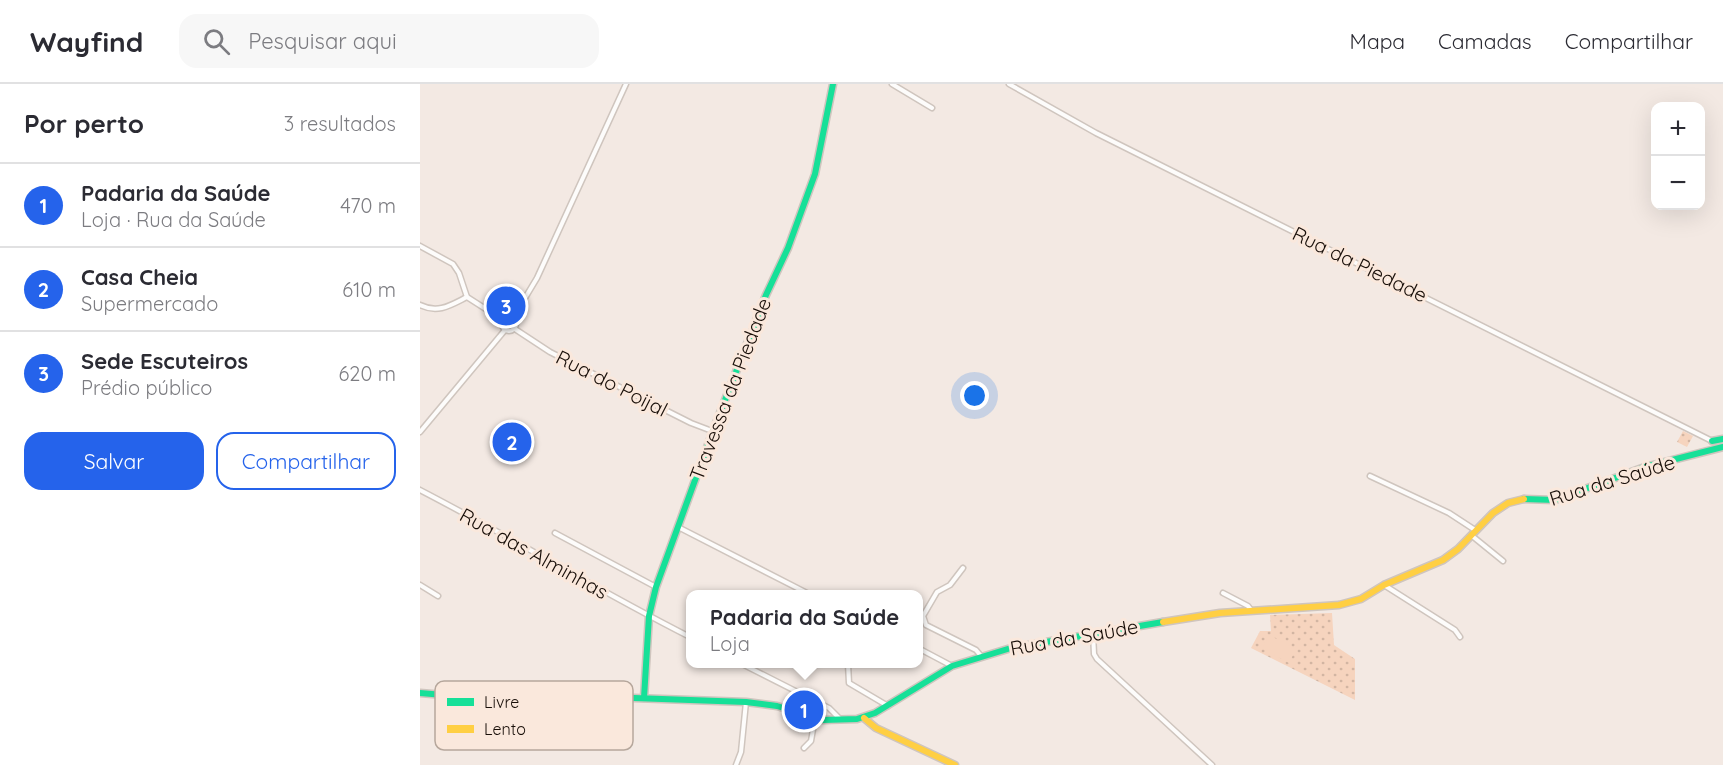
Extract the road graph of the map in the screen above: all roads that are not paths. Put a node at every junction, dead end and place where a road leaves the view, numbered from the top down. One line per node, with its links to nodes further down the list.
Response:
1 (626, 84): 9 (street)
2 (833, 84): 13 (street, Travessa da Piedade)
3 (892, 84): 5 (street)
4 (1009, 84): 16 (street, Rua da Piedade)
5 (932, 108)
6 (420, 246): 7 (street)
7 (467, 297): 8 (street); 10 (street)
8 (420, 305)
9 (513, 318): 10 (street); 11 (street)
10 (503, 320): 12 (street)
11 (515, 329): 12 (street); 13 (street, Rua do Poijal)
12 (505, 330): 14 (street)
13 (713, 431): 21 (street, Travessa da Piedade)
14 (420, 432)
15 (1723, 439): 16 (street)
16 (1712, 441): 17 (street); 18 (street)
17 (1721, 447): 18 (street, Rua da Saúde)
18 (1707, 451): 23 (street, Rua da Saúde)
19 (1370, 476): 23 (street)
20 (420, 490): 33 (street, Rua das Alminhas)
21 (678, 527): 28 (street, Travessa da Piedade); 29 (street)
22 (555, 533): 28 (street)
23 (1473, 533): 24 (street); 27 (street, Rua da Saúde)
24 (1503, 561)
25 (963, 568): 38 (street)
26 (420, 585): 31 (street)
27 (1384, 585): 32 (street, Rua da Saúde); 36 (street)
28 (656, 587): 33 (street, Travessa da Piedade)
29 (801, 590)
30 (1223, 592): 32 (street)
31 (438, 596)
32 (1251, 609): 34 (street, Rua da Saúde)
33 (649, 616): 35 (street, Rua das Alminhas); 45 (street, Travessa da Piedade)
34 (1093, 633): 38 (street, Rua da Saúde); 54 (street)
35 (686, 635)
36 (1460, 637)
37 (923, 651): 39 (street)
38 (981, 656): 39 (street, Rua da Saúde)
39 (952, 666): 47 (street, Rua da Saúde)
40 (751, 668): 50 (street)
41 (848, 668): 47 (street)
42 (420, 693): 43 (street, Rua da Saúde)
43 (435, 694)
44 (633, 698): 45 (street, Rua da Saúde)
45 (644, 698): 46 (street, Rua da Saúde)
46 (746, 702): 48 (street, Rua da Saúde); 52 (street)
47 (888, 706): 49 (street, Rua da Saúde)
48 (815, 718): 50 (street, Rua da Saúde); 51 (street)
49 (864, 718): 50 (street, Rua da Saúde); 53 (street)
50 (842, 720)
51 (804, 748)
52 (736, 765)
53 (955, 765)
54 (1212, 765)

